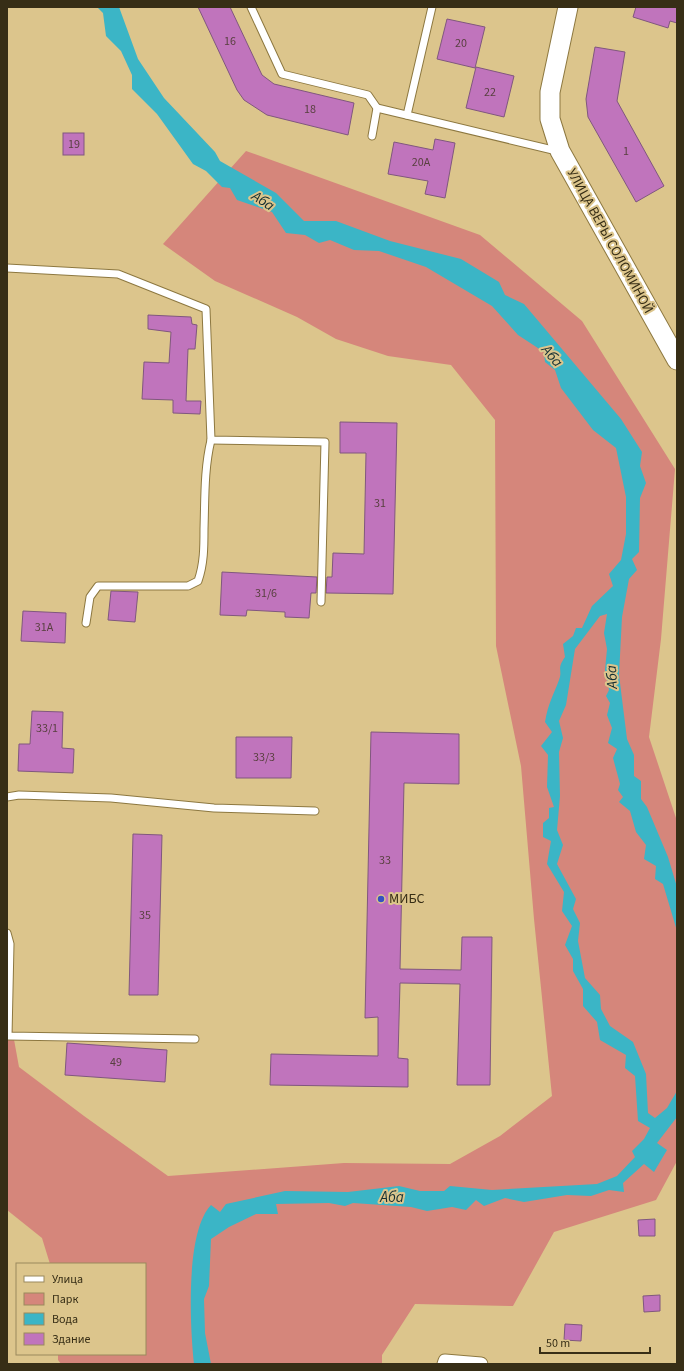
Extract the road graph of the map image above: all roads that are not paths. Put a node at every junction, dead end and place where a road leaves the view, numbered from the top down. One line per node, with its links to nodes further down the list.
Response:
1 (251, 7): 4 (lane)
2 (432, 7): 5 (lane)
3 (568, 7): 7 (street, УЛИЦА ВЕРЫ СОЛОМИНОЙ)
4 (377, 108): 5 (lane); 6 (lane)
5 (407, 115): 7 (lane)
6 (372, 136)
7 (560, 152): 9 (street, УЛИЦА ВЕРЫ СОЛОМИНОЙ)
8 (7, 268): 10 (lane)
9 (677, 360)
10 (210, 440): 11 (lane); 12 (lane)
11 (321, 602)
12 (86, 623)
13 (7, 797): 14 (lane)
14 (316, 811)
15 (7, 933): 16 (lane)
16 (195, 1039)
17 (444, 1364): 18 (street)
18 (481, 1364)

